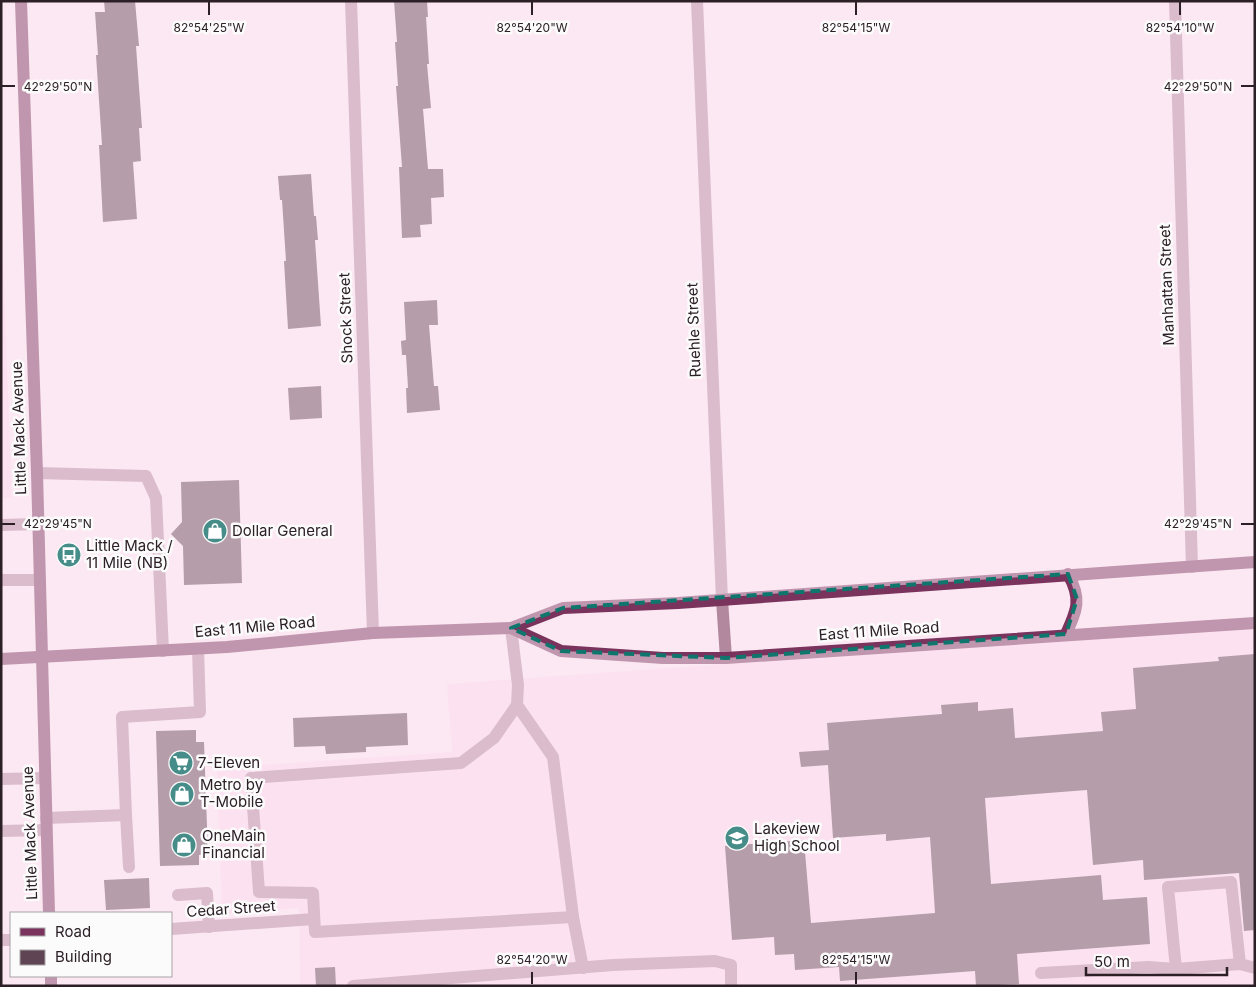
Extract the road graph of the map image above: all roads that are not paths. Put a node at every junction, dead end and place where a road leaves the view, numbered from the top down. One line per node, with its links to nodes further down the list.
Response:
1 (20, 1): 5 (main road, Little Mack Avenue)
2 (351, 1): 16 (street, Shock Street)
3 (697, 1): 13 (street, Ruehle Street)
4 (1175, 1): 9 (street, Manhattan Street)
5 (37, 473): 6 (main road, Little Mack Avenue); 19 (street)
6 (38, 524): 7 (street); 12 (main road, Little Mack Avenue)
7 (1, 525)
8 (1255, 562): 9 (main road, East 11 Mile Road)
9 (1192, 567): 10 (main road, East 11 Mile Road)
10 (1068, 574): 13 (main road, East 11 Mile Road); 17 (main road)
11 (1, 580): 12 (street)
12 (40, 580): 20 (main road, Little Mack Avenue)
13 (722, 600): 15 (main road, East 11 Mile Road); 21 (street, Ruehle Street)
14 (1255, 623): 17 (main road, East 11 Mile Road)
15 (511, 628): 16 (main road, East 11 Mile Road); 21 (main road, East 11 Mile Road); 23 (street)
16 (373, 633): 18 (main road, East 11 Mile Road)
17 (1066, 634): 21 (main road, East 11 Mile Road)
18 (198, 649): 19 (main road, East 11 Mile Road); 26 (street)
19 (163, 651): 20 (main road, East 11 Mile Road)
20 (42, 658): 22 (main road, East 11 Mile Road); 24 (main road, Little Mack Avenue)
21 (726, 658)
22 (1, 659)
23 (517, 705): 32 (street); 33 (street)
24 (45, 778): 25 (street); 27 (main road, Little Mack Avenue)
25 (1, 779)
26 (126, 815): 27 (street); 29 (street)
27 (46, 824): 28 (street); 31 (main road, Little Mack Avenue)
28 (1, 831)
29 (129, 867)
30 (178, 895): 34 (street)
31 (49, 912)
32 (573, 917): 33 (street); 37 (street)
33 (314, 919): 34 (street, Cedar Street)
34 (209, 926): 35 (street, Cedar Street)
35 (172, 929)
36 (1240, 964): 38 (street); 39 (street); 39 (street)
37 (583, 968): 41 (street); 42 (street)
38 (1255, 968)
39 (1176, 969): 40 (street)
40 (1041, 973)
41 (353, 986)
42 (731, 986)

